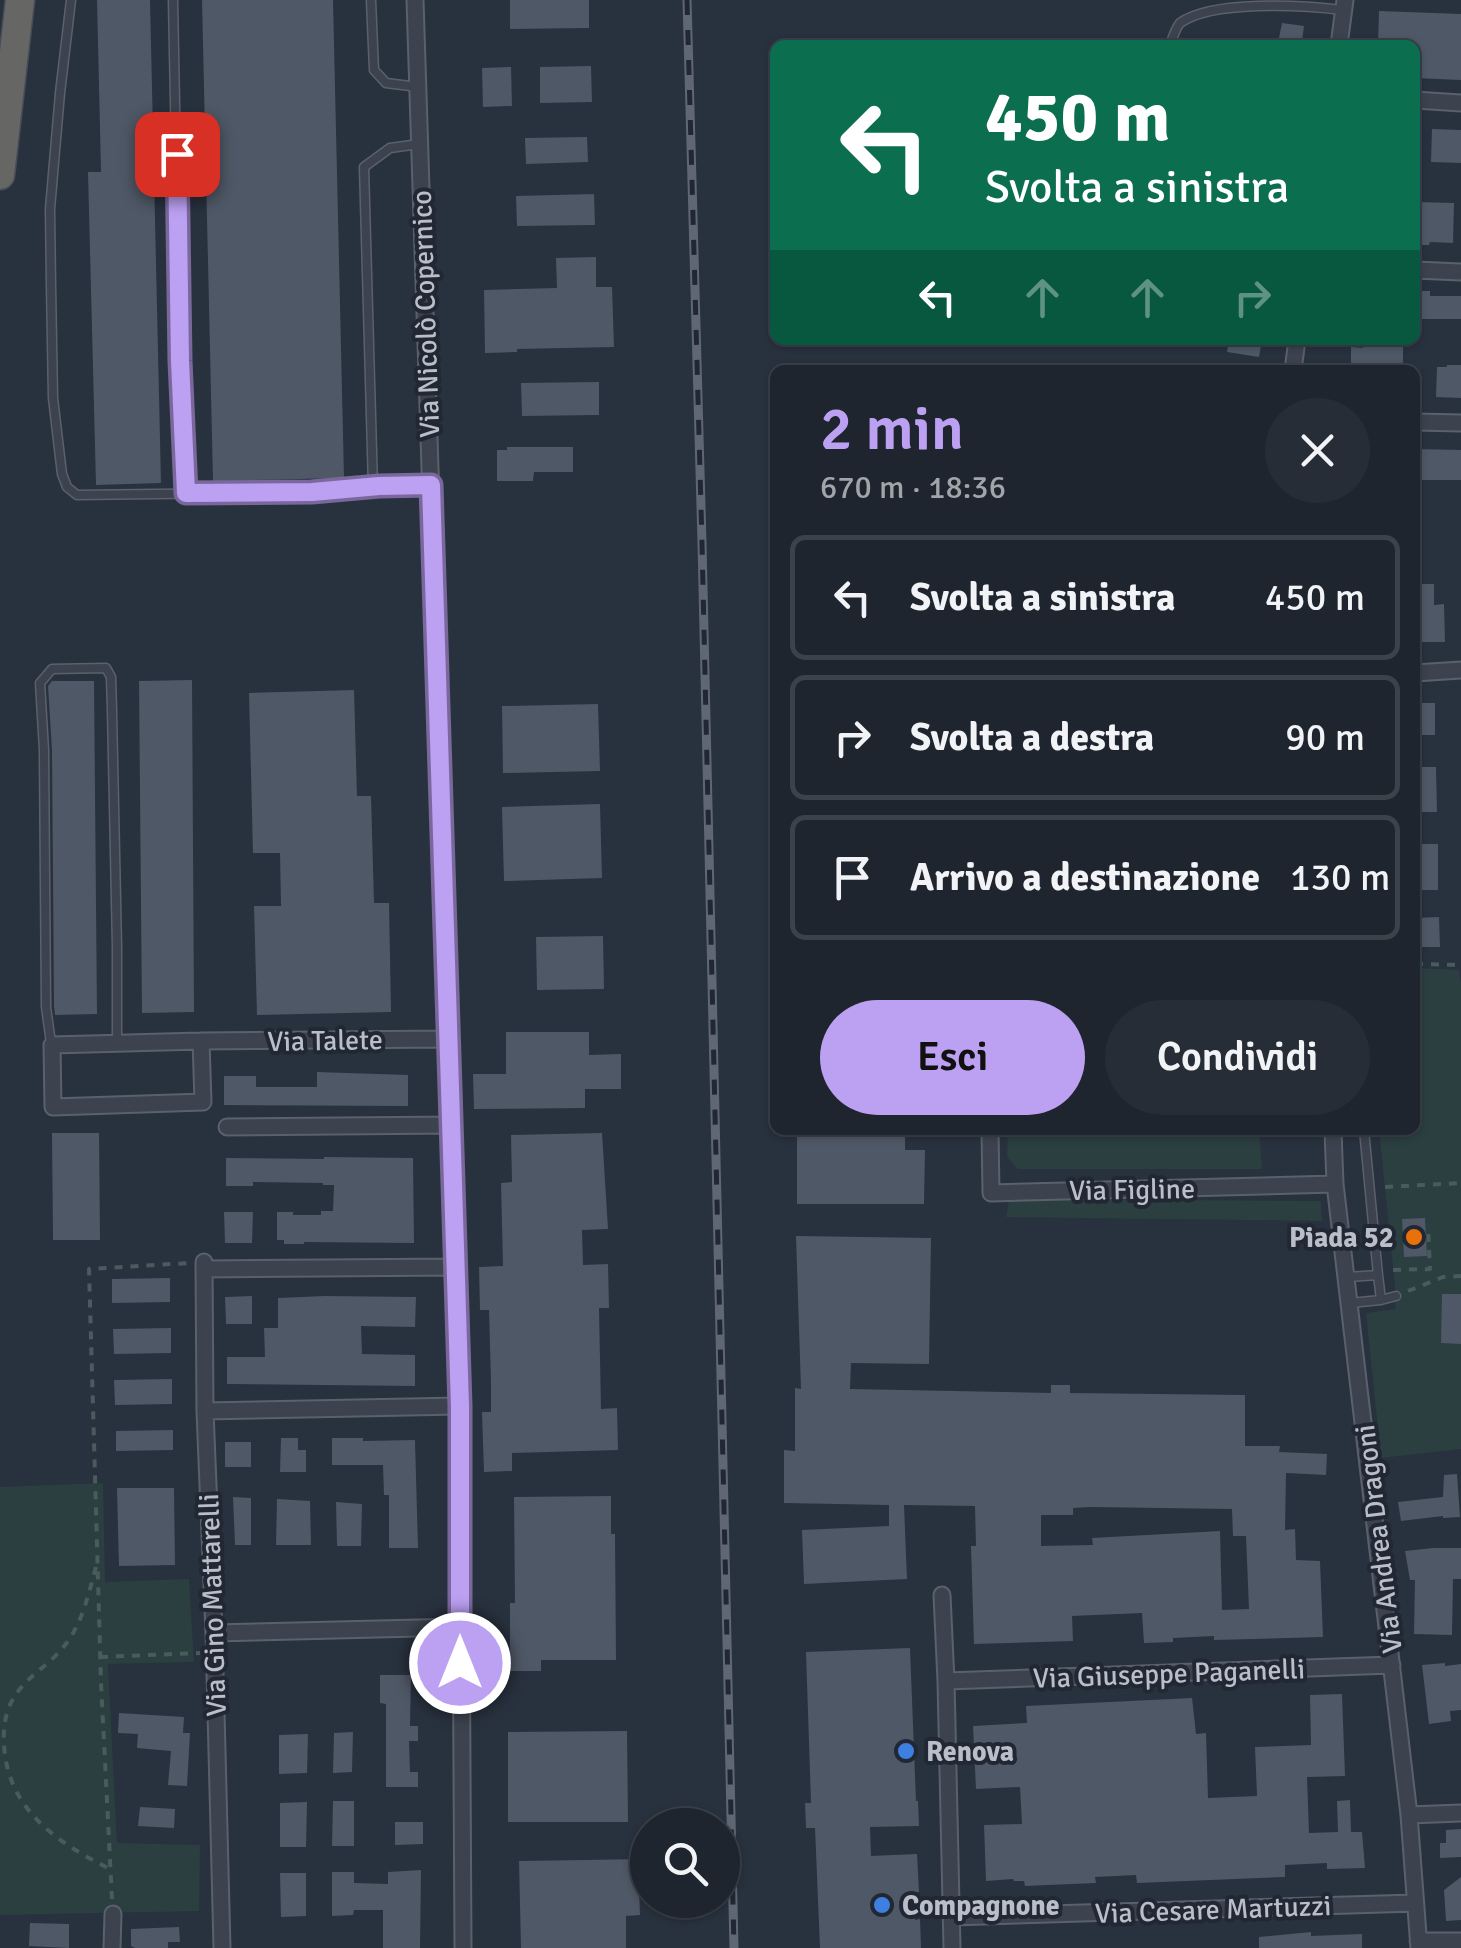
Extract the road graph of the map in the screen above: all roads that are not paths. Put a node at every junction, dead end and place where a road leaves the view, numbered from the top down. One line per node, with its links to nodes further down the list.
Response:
1 (20, 0): 13 (highway)
2 (71, 0): 20 (lane)
3 (173, 0): 20 (lane)
4 (370, 0): 9 (lane)
5 (415, 0): 9 (street, Via Nicolò Copernico)
6 (1344, 5): 7 (lane); 8 (street)
7 (1172, 40)
8 (1340, 40)
9 (418, 87): 12 (street, Via Nicolò Copernico)
10 (1420, 100): 11 (street)
11 (1461, 103)
12 (420, 144): 18 (street, Via Nicolò Copernico); 19 (lane)
13 (0, 175)
14 (1420, 270): 15 (street)
15 (1461, 272)
16 (1420, 422): 17 (street)
17 (1461, 423)
18 (431, 485): 19 (lane); 23 (street, Via Nicolò Copernico)
19 (374, 486): 20 (lane)
20 (186, 493)
21 (1461, 670): 22 (street)
22 (1420, 672)
23 (450, 1039): 24 (street, Via Talete); 27 (street, Via Nicolò Copernico)
24 (201, 1041): 25 (street, Via Talete); 26 (street)
25 (116, 1043): 26 (street, Via Talete); 26 (lane)
26 (52, 1045)
27 (452, 1125): 28 (street); 33 (street, Via Nicolò Copernico)
28 (227, 1127)
29 (990, 1135): 32 (street, Via Figline)
30 (1334, 1135): 32 (street, Via Andrea Dragoni)
31 (1364, 1135): 34 (lane)
32 (1335, 1184): 35 (street, Via Andrea Dragoni)
33 (456, 1267): 39 (street, Via Nicolò Copernico); 40 (street, Via Gino Mattarelli)
34 (1378, 1274): 35 (lane); 37 (lane)
35 (1348, 1277): 38 (street, Via Andrea Dragoni)
36 (1396, 1296): 37 (lane)
37 (1381, 1300): 38 (lane)
38 (1350, 1303): 44 (street, Via Andrea Dragoni)
39 (460, 1406): 40 (street); 42 (street, Via Nicolò Copernico)
40 (205, 1411): 43 (street, Via Gino Mattarelli)
41 (942, 1595): 45 (street)
42 (460, 1628): 43 (street); 55 (street, Via Nicolò Copernico)
43 (214, 1633): 54 (street, Via Gino Mattarelli)
44 (1392, 1664): 45 (street, Via Giuseppe Paganelli); 47 (street, Via Andrea Dragoni)
45 (946, 1682): 50 (street)
46 (1461, 1813): 47 (street)
47 (1409, 1815): 48 (street, Via Andrea Dragoni)
48 (1415, 1903): 50 (street, Via Cesare Martuzzi); 52 (street, Via Andrea Dragoni)
49 (113, 1914): 53 (street)
50 (951, 1917): 56 (street)
51 (1461, 1940): 52 (street)
52 (1419, 1944)
53 (112, 1948)
54 (222, 1948)
55 (463, 1948)
56 (952, 1948)

